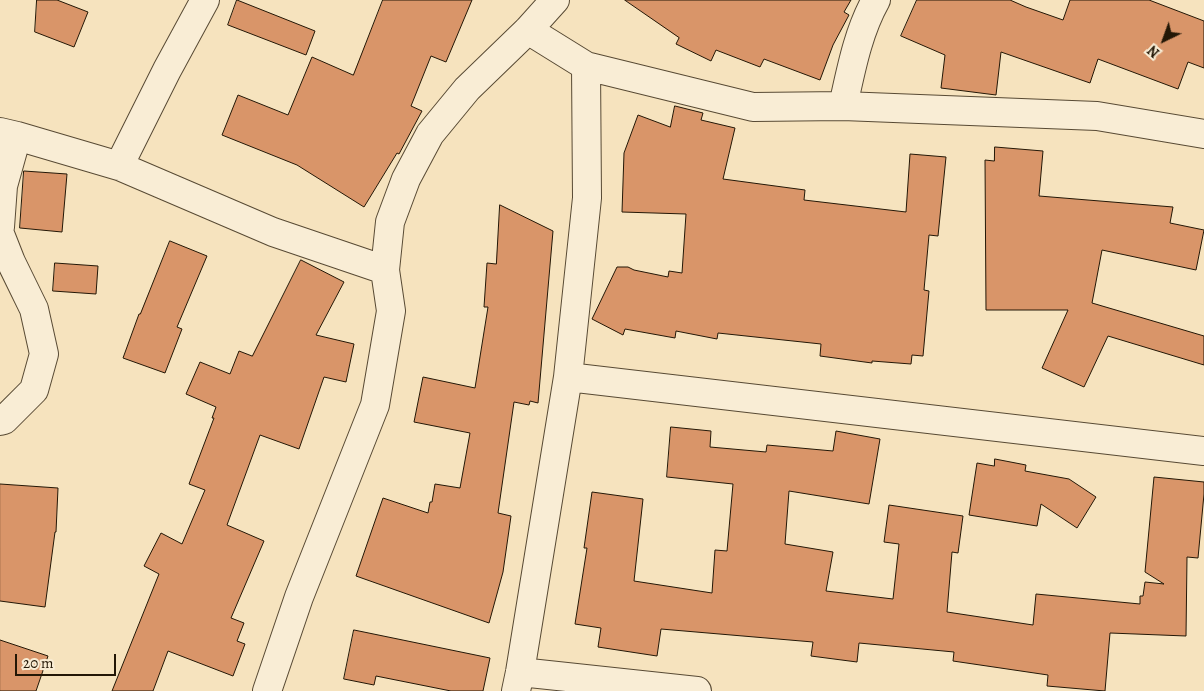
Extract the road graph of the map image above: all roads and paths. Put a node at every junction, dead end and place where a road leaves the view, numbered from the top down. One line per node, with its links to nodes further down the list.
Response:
1 (205, 0): 9 (street)
2 (555, 0): 4 (street)
3 (876, 0): 6 (street)
4 (528, 30): 5 (street); 12 (street)
5 (586, 66): 6 (street); 13 (street)
6 (843, 106): 8 (street)
7 (9, 134): 9 (street); 10 (street)
8 (1204, 134)
9 (119, 166): 12 (street)
10 (0, 227)
11 (0, 234): 14 (street)
12 (385, 270): 17 (street)
13 (568, 377): 15 (street); 16 (street)
14 (0, 422)
15 (1204, 451)
16 (518, 681): 18 (street)
17 (267, 691)
18 (697, 691)

